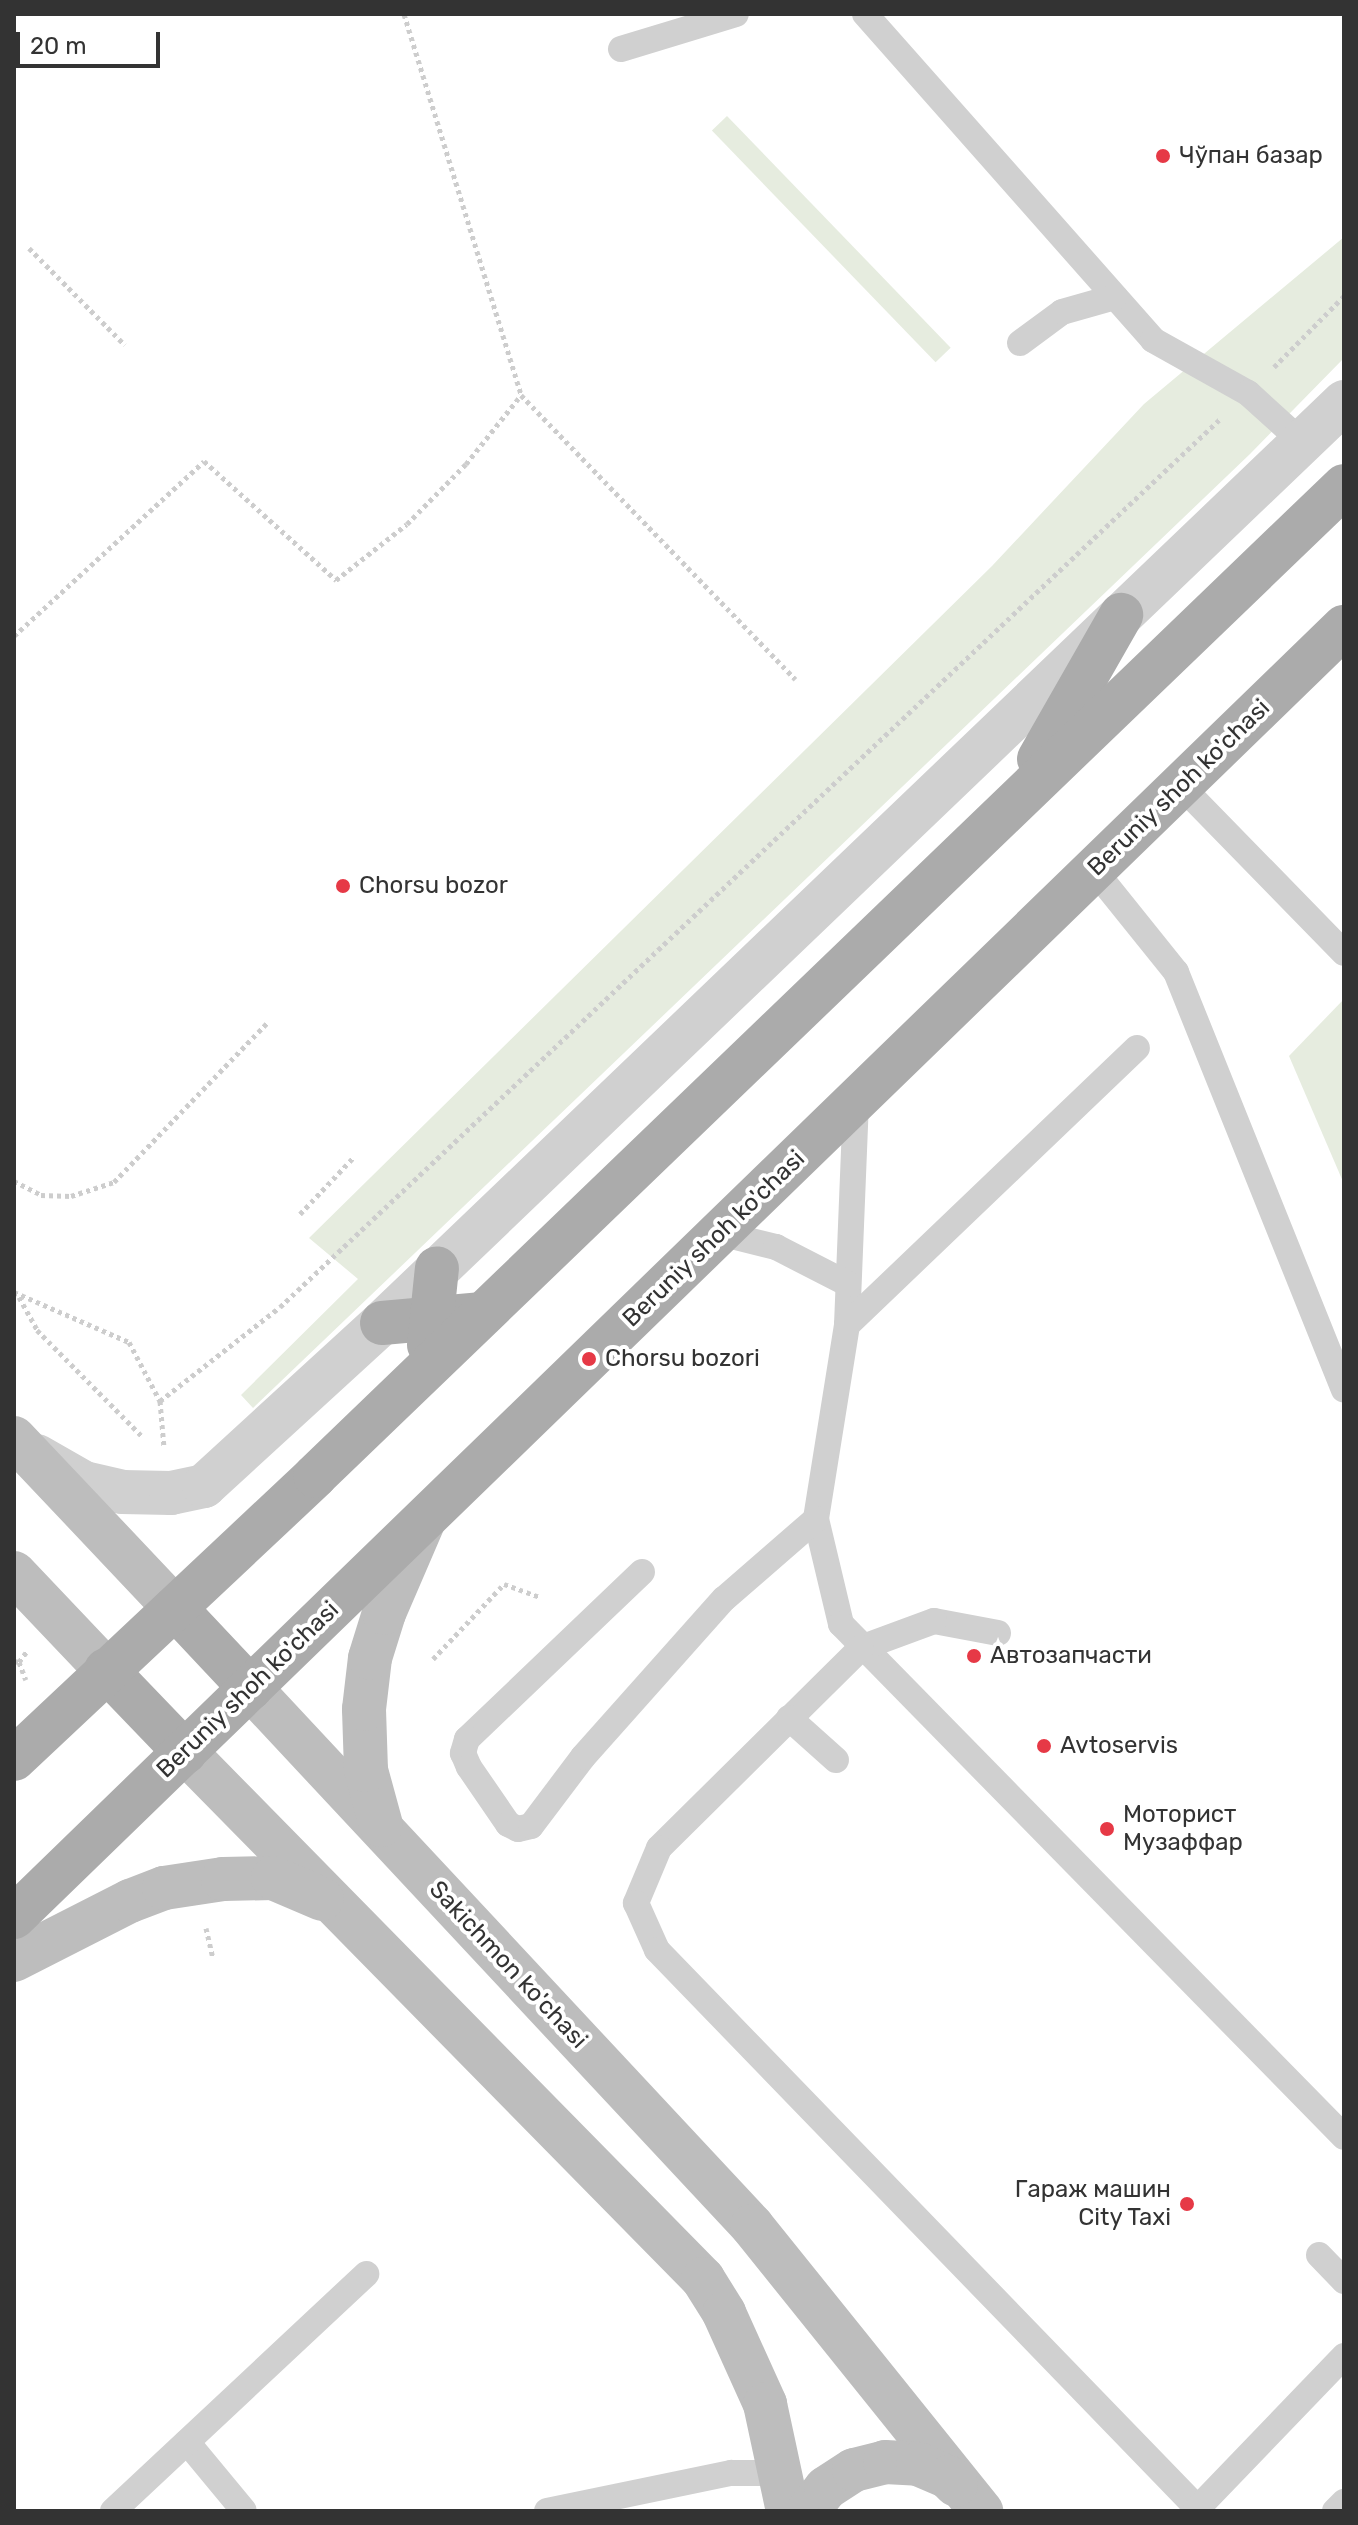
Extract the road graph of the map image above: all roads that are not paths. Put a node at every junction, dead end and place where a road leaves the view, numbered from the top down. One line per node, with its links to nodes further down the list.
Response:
1 (736, 14): 3 (lane)
2 (877, 18): 4 (lane)
3 (621, 49)
4 (1115, 297): 5 (lane); 7 (lane)
5 (1020, 343)
6 (1344, 402): 7 (street)
7 (1302, 442): 9 (street)
8 (1344, 486): 12 (main road)
9 (1121, 615): 12 (main road); 18 (street)
10 (1344, 627): 11 (main road, Beruniy shoh ko'chasi)
11 (1181, 786): 13 (main road, Beruniy shoh ko'chasi); 14 (lane)
12 (1014, 803): 20 (main road)
13 (1094, 870): 16 (main road, Beruniy shoh ko'chasi); 25 (lane)
14 (1344, 953)
15 (1137, 1048): 23 (lane)
16 (856, 1101): 17 (main road, Beruniy shoh ko'chasi); 19 (lane)
17 (719, 1233): 19 (lane); 28 (main road, Beruniy shoh ko'chasi)
18 (437, 1268): 21 (main road); 22 (street)
19 (848, 1284): 23 (lane)
20 (483, 1314): 21 (main road); 24 (main road)
21 (432, 1319): 22 (main road); 24 (main road)
22 (382, 1323): 26 (street)
23 (847, 1325): 27 (lane)
24 (427, 1369): 31 (main road)
25 (1344, 1389)
26 (19, 1444): 31 (main road, Sakichmon ko'chasi)
27 (816, 1519): 29 (lane); 33 (lane)
28 (424, 1520): 35 (main road, Beruniy shoh ko'chasi); 40 (main road)
29 (642, 1572)
30 (14, 1573): 34 (main road)
31 (175, 1608): 34 (main road); 35 (main road, Sakichmon ko'chasi)
32 (998, 1633): 33 (lane)
33 (861, 1648): 36 (lane); 44 (lane)
34 (106, 1670): 37 (main road); 38 (main road)
35 (250, 1688): 37 (main road, Beruniy shoh ko'chasi); 40 (main road, Sakichmon ko'chasi)
36 (789, 1718): 39 (lane); 53 (lane)
37 (185, 1752): 41 (main road); 42 (main road, Beruniy shoh ko'chasi)
38 (14, 1759)
39 (836, 1760)
40 (383, 1831): 52 (main road, Sakichmon ko'chasi)
41 (340, 1906): 43 (main road); 50 (main road)
42 (14, 1917)
43 (14, 1960)
44 (1344, 2137)
45 (1319, 2255): 47 (lane)
46 (366, 2274): 49 (lane)
47 (1344, 2281)
48 (1344, 2356): 53 (lane)
49 (187, 2442): 54 (lane); 55 (lane)
50 (784, 2492): 56 (lane)
51 (1344, 2502): 58 (lane)
52 (977, 2507): 57 (main road)
53 (1197, 2510)
54 (113, 2511)
55 (244, 2511)
56 (547, 2511)
57 (808, 2511)
58 (1335, 2511)

